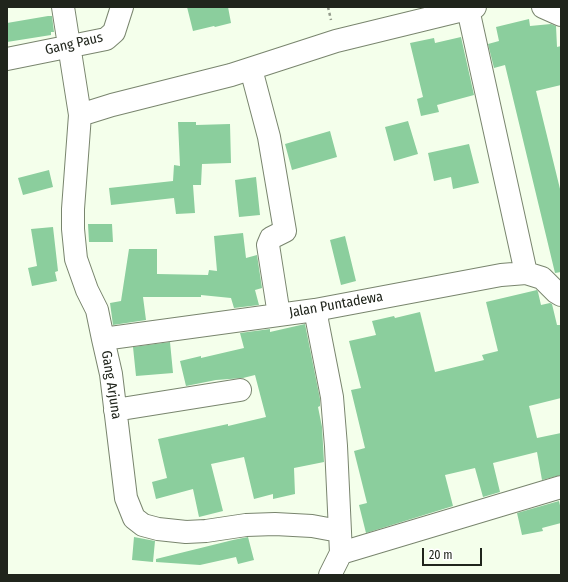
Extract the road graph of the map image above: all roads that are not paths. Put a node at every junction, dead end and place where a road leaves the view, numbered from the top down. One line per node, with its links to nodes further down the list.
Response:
1 (64, 7): 6 (street, Gang Arjuna)
2 (122, 7): 6 (street, Gang Paus)
3 (543, 7): 5 (street)
4 (472, 8): 8 (street); 10 (street)
5 (561, 15)
6 (70, 46): 7 (street, Gang Paus); 9 (street, Gang Arjuna)
7 (7, 59)
8 (251, 69): 9 (street); 13 (street)
9 (80, 115): 14 (street, Gang Arjuna)
10 (526, 273): 11 (street, Jalan Puntadewa); 12 (street, Jalan Puntadewa)
11 (561, 294)
12 (315, 310): 13 (street, Jalan Puntadewa); 18 (street)
13 (279, 315): 14 (street, Jalan Puntadewa)
14 (103, 339): 16 (street, Gang Arjuna)
15 (240, 390): 16 (street)
16 (115, 410): 18 (street, Gang Arjuna)
17 (561, 487): 19 (street)
18 (339, 531): 19 (street)
19 (341, 553): 20 (street)
20 (330, 575)

